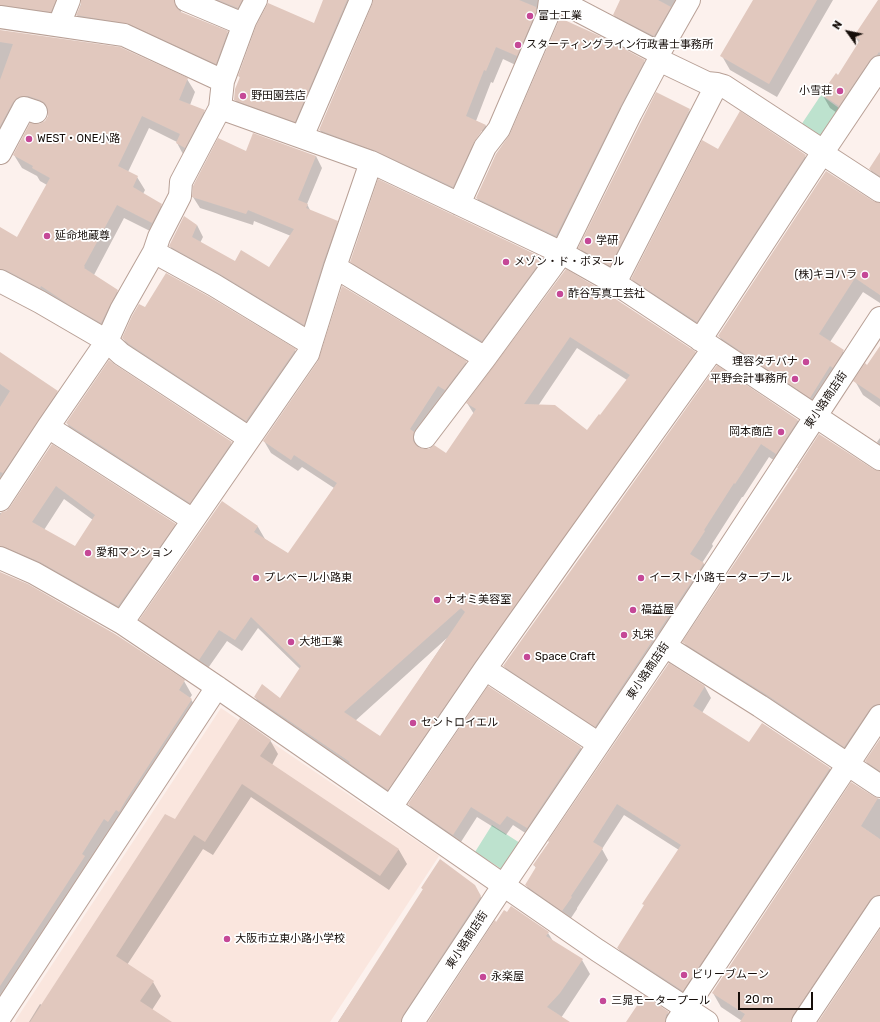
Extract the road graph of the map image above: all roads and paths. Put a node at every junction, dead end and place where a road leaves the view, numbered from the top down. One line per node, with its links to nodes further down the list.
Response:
1 (69, 0): 10 (street)
2 (186, 0): 9 (street)
3 (256, 0): 9 (street)
4 (361, 0): 17 (street)
5 (550, 0): 22 (street)
6 (558, 0): 11 (street)
7 (689, 0): 11 (street)
8 (0, 16): 10 (street)
9 (245, 22): 13 (street)
10 (58, 25): 13 (street)
11 (659, 57): 14 (street); 24 (street)
12 (880, 67): 18 (street)
13 (223, 81): 15 (street)
14 (717, 84): 18 (street); 27 (street)
15 (220, 108): 17 (street); 23 (street)
16 (36, 112): 19 (street)
17 (302, 138): 20 (street)
18 (823, 152): 21 (street); 31 (street)
19 (0, 153)
20 (371, 162): 22 (street); 25 (street)
21 (880, 191)
22 (459, 204): 24 (street)
23 (154, 252): 29 (street); 30 (street)
24 (562, 253): 27 (street); 32 (street)
25 (335, 267): 30 (street); 32 (street)
26 (0, 281): 29 (street)
27 (615, 283): 31 (street)
28 (880, 318): 33 (street, 東小路商店街)
29 (107, 341): 34 (street); 36 (street)
30 (312, 344): 36 (street)
31 (706, 345): 33 (street); 43 (street)
32 (486, 358): 35 (street)
33 (816, 415): 37 (street); 42 (street, 東小路商店街)
34 (48, 427): 38 (street); 39 (street)
35 (425, 437)
36 (249, 438): 39 (street)
37 (880, 459)
38 (0, 500)
39 (193, 520): 41 (street)
40 (0, 558): 41 (street)
41 (122, 623): 44 (street)
42 (665, 646): 46 (street, 東小路商店街); 47 (street)
43 (484, 669): 46 (street); 49 (street)
44 (217, 687): 49 (street); 53 (street)
45 (880, 716): 47 (street)
46 (599, 744): 50 (street, 東小路商店街)
47 (847, 764): 48 (street); 52 (street)
48 (880, 786)
49 (391, 807): 50 (street)
50 (503, 886): 52 (street); 54 (street, 東小路商店街)
51 (880, 907): 56 (street)
52 (681, 1015): 55 (street)
53 (0, 1017)
54 (413, 1022)
55 (707, 1022)
56 (803, 1022)

